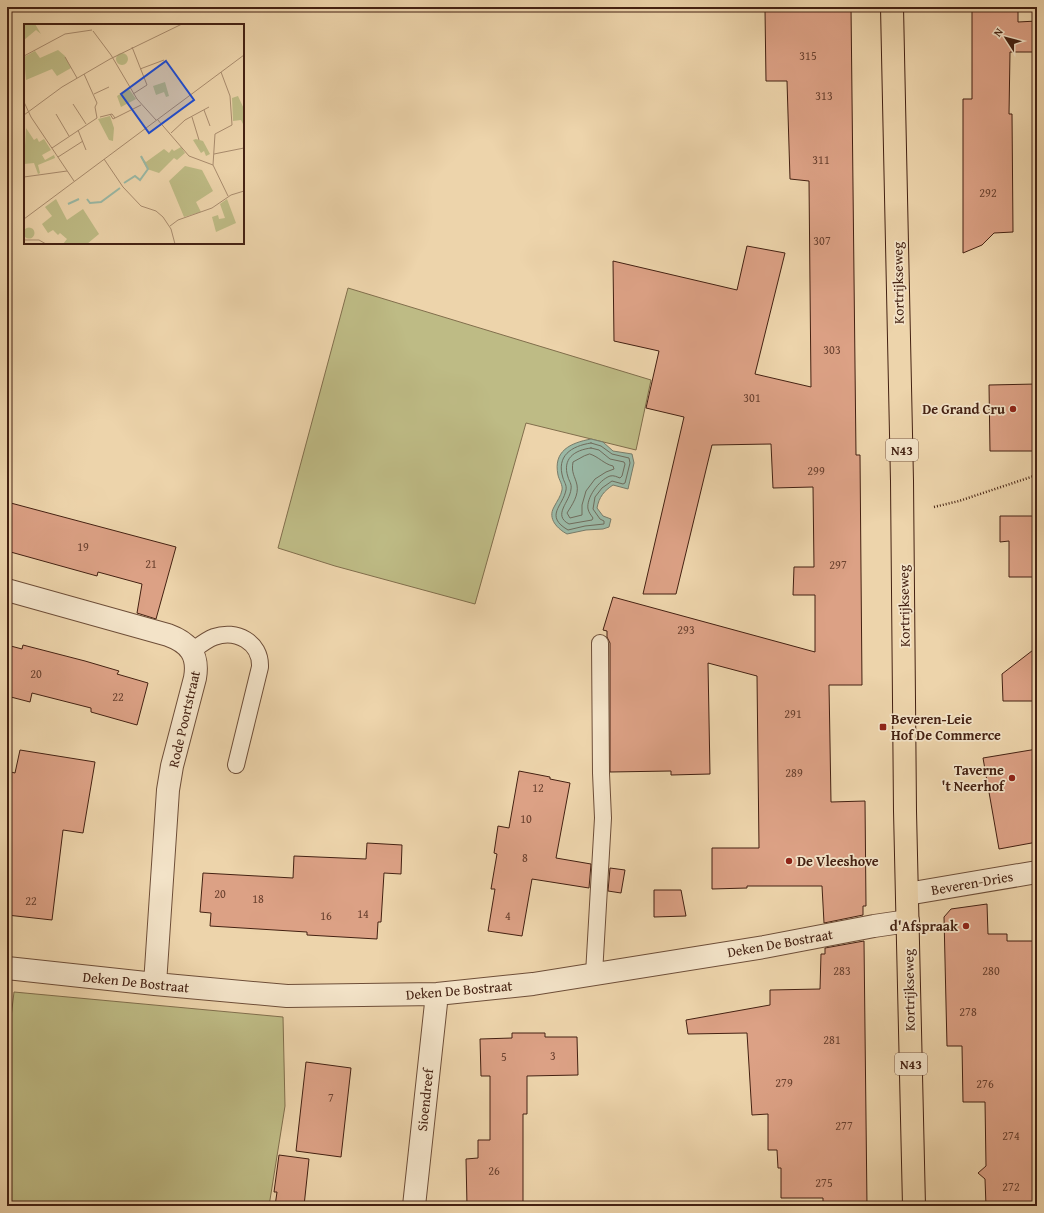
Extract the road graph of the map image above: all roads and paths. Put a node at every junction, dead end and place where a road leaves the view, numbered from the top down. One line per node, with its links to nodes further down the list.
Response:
1 (892, 7): 9 (main road, Kortrijkseweg / N43)
2 (1037, 475): 3 (path)
3 (934, 507)
4 (7, 590): 6 (street, Rode Poortstraat)
5 (600, 643): 12 (lane)
6 (192, 651): 7 (lane); 13 (street, Rode Poortstraat)
7 (236, 765)
8 (1037, 872): 9 (street, Beveren-Dries)
9 (907, 894): 10 (main road, Kortrijkseweg / N43)
10 (908, 921): 12 (street, Deken De Bostraat); 16 (main road, Kortrijkseweg / N43)
11 (7, 968): 13 (street, Deken De Bostraat)
12 (594, 974): 14 (street, Deken De Bostraat)
13 (155, 984): 14 (street, Deken De Bostraat)
14 (437, 994): 15 (street, Sioendreef)
15 (414, 1206)
16 (914, 1206)

